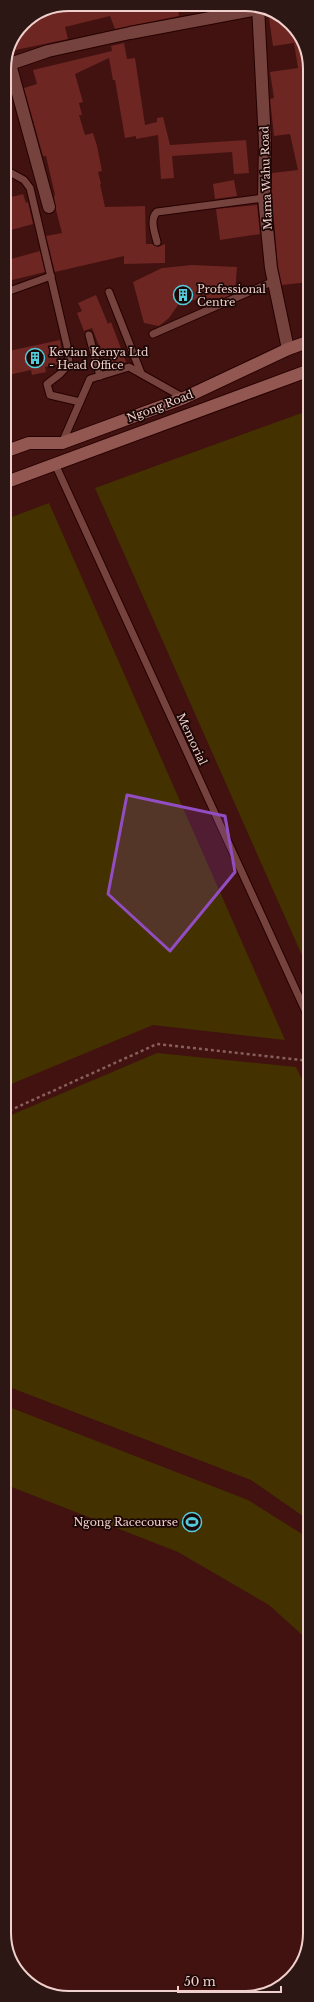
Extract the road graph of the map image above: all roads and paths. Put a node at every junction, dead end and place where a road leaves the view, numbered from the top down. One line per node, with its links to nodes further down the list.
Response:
1 (243, 11): 3 (street)
2 (258, 13): 6 (street, Mama Wahu Road)
3 (12, 63)
4 (11, 68): 7 (street)
5 (11, 173): 9 (lane)
6 (264, 198): 8 (lane); 10 (street, Mama Wahu Road)
7 (49, 207)
8 (157, 242)
9 (51, 276): 11 (lane); 21 (lane)
10 (274, 282): 13 (lane); 16 (street, Mama Wahu Road)
11 (11, 290)
12 (109, 292): 17 (lane)
13 (153, 334)
14 (89, 335): 19 (lane)
15 (303, 344): 16 (main road, Ngong Road)
16 (288, 349): 20 (main road, Ngong Road)
17 (141, 373): 19 (lane); 20 (lane)
18 (303, 373): 24 (main road, Ngong Road)
19 (100, 376): 21 (lane)
20 (184, 398): 22 (main road, Ngong Road)
21 (80, 402): 22 (lane)
22 (62, 443): 23 (main road, Ngong Road)
23 (11, 449)
24 (55, 464): 25 (main road, Ngong Road); 26 (lane, Memorial)
25 (11, 480)
26 (303, 1006)
27 (303, 1059): 28 (path)
28 (11, 1110)

